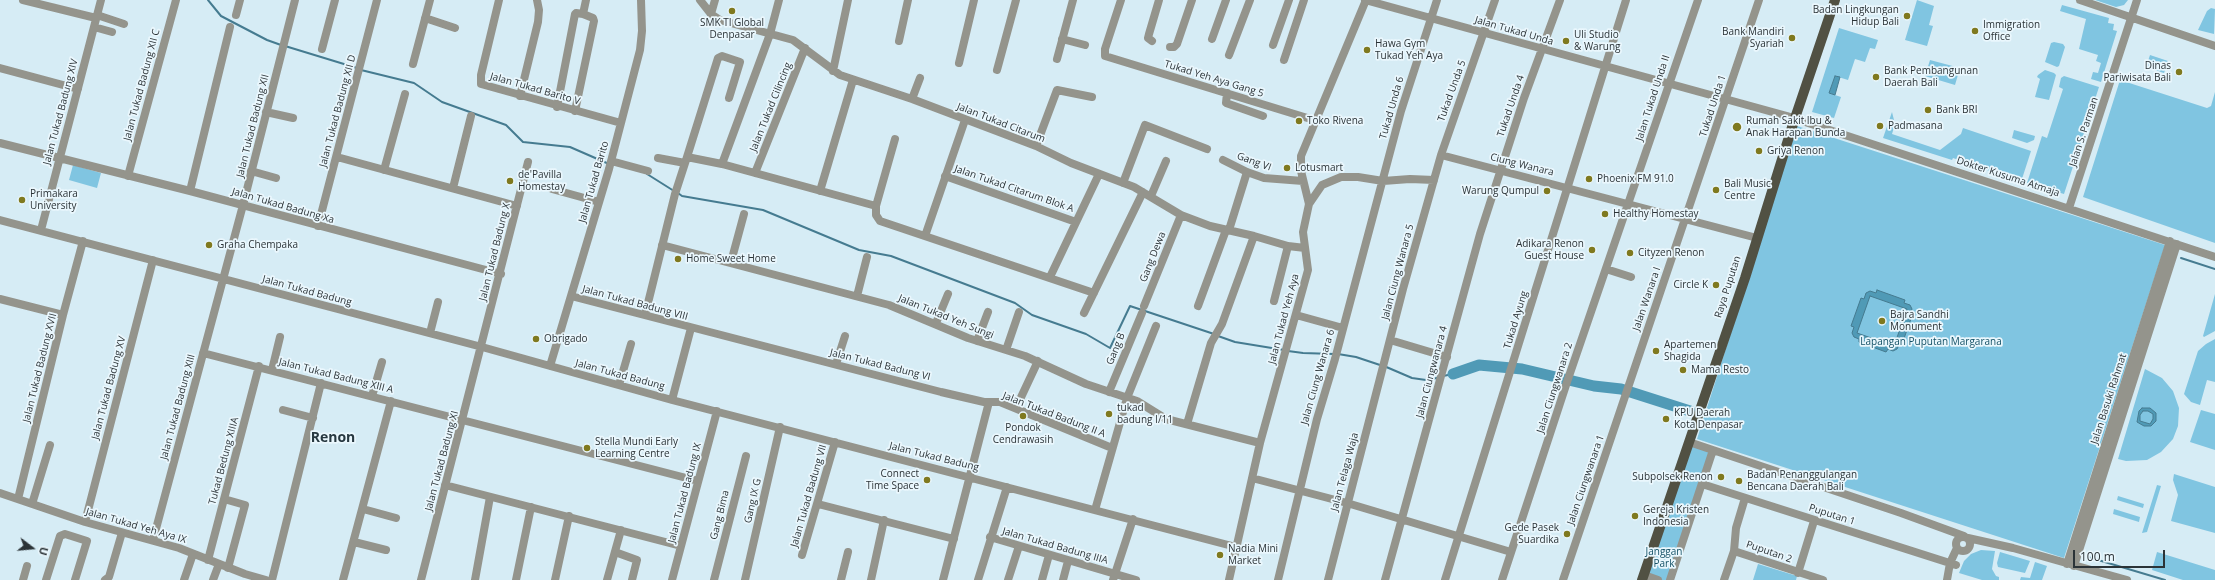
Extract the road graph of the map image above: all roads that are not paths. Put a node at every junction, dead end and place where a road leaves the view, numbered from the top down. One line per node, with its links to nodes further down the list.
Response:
1 (23, 0): 41 (street)
2 (101, 0): 41 (street, Jalan Tukad Badung XIV)
3 (176, 0): 114 (street, Jalan Tukad Badung XII C)
4 (240, 0): 40 (street)
5 (295, 0): 85 (street, Jalan Tukad Badung XII)
6 (335, 0): 61 (street)
7 (377, 0): 98 (street, Jalan Tukad Badung XII D)
8 (430, 0): 43 (street)
9 (499, 0): 78 (street, Jalan Tukad Barito V)
10 (537, 0): 78 (street)
11 (586, 0): 38 (street)
12 (641, 0): 92 (street, Jalan Tukad Barito)
13 (700, 0): 39 (street, Jalan Tukad Citarum)
14 (715, 0): 39 (street)
15 (780, 0): 51 (street)
16 (848, 0): 71 (street)
17 (908, 0): 55 (street)
18 (974, 0): 66 (street)
19 (1016, 0): 70 (street)
20 (1073, 0): 53 (street)
21 (1121, 0): 76 (street, Tukad Yeh Aya Gang 5)
22 (1159, 0): 54 (street)
23 (1192, 0): 59 (street)
24 (1226, 0): 52 (street)
25 (1250, 0): 63 (street)
26 (1289, 0): 57 (street)
27 (1304, 0): 65 (street)
28 (1366, 0): 44 (street, Jalan Tukad Unda); 91 (street, Jalan Tukad Yeh Aya)
29 (1437, 0): 44 (street, Tukad Unda 6)
30 (1495, 0): 50 (street, Tukad Unda 5)
31 (1560, 0): 62 (street, Tukad Unda 4)
32 (1626, 0): 68 (street, Tukad Ayung)
33 (1698, 0): 74 (street, Jalan Tukad Unda II)
34 (1759, 0): 81 (street, Tukad Unda 1)
35 (1835, 0): 89 (main road, Raya Puputan)
36 (2080, 0): 42 (street)
37 (2137, 0): 42 (street, Jalan S. Parman)
38 (583, 14): 83 (street); 84 (street)
39 (711, 14): 51 (street, Jalan Tukad Citarum)
40 (236, 15)
41 (96, 17): 45 (street); 46 (street, Jalan Tukad Badung XIV)
42 (2131, 17): 58 (street); 134 (street, Jalan S. Parman)
43 (425, 18): 48 (street); 67 (street)
44 (1432, 18): 50 (street, Jalan Tukad Unda); 119 (street, Tukad Unda 6)
45 (124, 24)
46 (94, 27): 49 (street); 75 (street, Jalan Tukad Badung XIV)
47 (230, 27): 124 (street)
48 (455, 28)
49 (112, 32)
50 (1484, 33): 62 (street, Jalan Tukad Unda); 97 (street, Tukad Unda 5)
51 (770, 34): 60 (street, Jalan Tukad Citarum); 106 (street)
52 (1212, 38)
53 (1062, 39): 56 (street); 64 (street)
54 (1152, 40)
55 (899, 41)
56 (1085, 45)
57 (1273, 45)
58 (2215, 46)
59 (1170, 47)
60 (805, 48): 71 (street, Jalan Tukad Citarum); 112 (street, Jalan Tukad Cilincing)
61 (322, 49)
62 (1543, 50): 68 (street, Jalan Tukad Unda); 108 (street, Tukad Unda 4)
63 (1229, 55)
64 (1057, 59)
65 (1284, 60)
66 (959, 63)
67 (412, 64)
68 (1604, 66): 74 (street, Jalan Tukad Unda); 122 (street, Tukad Ayung)
69 (0, 68): 75 (street)
70 (997, 70)
71 (833, 71): 73 (street, Jalan Tukad Citarum)
72 (920, 78): 82 (street)
73 (853, 80): 82 (street, Jalan Tukad Citarum); 125 (street)
74 (1669, 82): 81 (street, Jalan Tukad Unda); 129 (street, Jalan Tukad Unda II)
75 (78, 89): 99 (street, Jalan Tukad Badung XIV)
76 (1228, 93): 87 (street); 91 (street, Tukad Yeh Aya Gang 5)
77 (405, 94): 107 (street)
78 (520, 96): 83 (street, Jalan Tukad Barito V)
79 (1092, 97): 95 (street)
80 (729, 98): 101 (street)
81 (1726, 98): 89 (street, Jalan Tukad Unda); 137 (street, Tukad Unda 1)
82 (912, 99): 90 (street, Jalan Tukad Citarum)
83 (557, 107): 84 (street, Jalan Tukad Barito V)
84 (575, 111): 92 (street, Jalan Tukad Barito V)
85 (266, 112): 88 (street); 109 (street, Jalan Tukad Badung XII)
86 (471, 116): 121 (street)
87 (1263, 116)
88 (293, 118)
89 (1795, 118): 134 (street, Dokter Kusuma Atmaja); 145 (main road, Raya Puputan)
90 (966, 120): 95 (street, Jalan Tukad Citarum); 115 (street)
91 (1314, 120): 118 (street, Jalan Tukad Yeh Aya)
92 (621, 123): 105 (street, Jalan Tukad Barito)
93 (895, 139): 133 (street)
94 (0, 143): 99 (street, Jalan Tukad Badung Xa)
95 (1036, 146): 113 (street, Jalan Tukad Citarum)
96 (1207, 149): 120 (street)
97 (1441, 155): 108 (street, Ciung Wanara); 117 (street)
98 (337, 157): 107 (street); 140 (street, Jalan Tukad Badung XII D)
99 (59, 158): 114 (street, Jalan Tukad Badung Xa); 141 (street, Jalan Tukad Badung XIV)
100 (658, 158): 101 (street)
101 (686, 160): 106 (street); 148 (street)
102 (1223, 160): 111 (street, Gang VI)
103 (1166, 161): 127 (street)
104 (528, 162): 132 (street, Jalan Tukad Badung X)
105 (610, 164): 110 (street); 128 (street, Jalan Tukad Barito)
106 (722, 164): 112 (street)
107 (384, 170): 121 (street)
108 (1501, 170): 122 (street, Ciung Wanara); 188 (street, Jalan Ciungwanara 4)
109 (251, 171): 116 (street); 131 (street, Jalan Tukad Badung XII)
110 (648, 171)
111 (1247, 172): 118 (street, Gang VI); 142 (street)
112 (755, 173): 125 (street)
113 (1099, 174): 120 (street, Jalan Tukad Citarum); 139 (street)
114 (128, 176): 124 (street, Jalan Tukad Badung Xa)
115 (945, 176): 139 (street, Jalan Tukad Citarum Blok A); 143 (street)
116 (276, 178)
117 (1434, 180): 119 (street); 182 (street, Jalan Ciung Wanara 5)
118 (1303, 181): 130 (street, Jalan Tukad Yeh Aya)
119 (1382, 181): 130 (street); 178 (street, Jalan Ciung Wanara 6)
120 (1123, 183): 126 (street, Jalan Tukad Citarum)
121 (453, 188): 132 (street)
122 (1568, 188): 129 (street, Ciung Wanara); 248 (street, Tukad Ayung)
123 (552, 189): 128 (street)
124 (190, 190): 131 (street, Jalan Tukad Badung Xa)
125 (820, 191): 133 (street)
126 (1143, 192): 127 (street, Jalan Tukad Citarum); 160 (street)
127 (1151, 196): 136 (street, Jalan Tukad Citarum)
128 (599, 202): 162 (street, Jalan Tukad Barito)
129 (1628, 203): 137 (street, Ciung Wanara); 155 (street, Jalan Ciungwanara 2)
130 (1309, 204): 150 (street, Jalan Tukad Yeh Aya)
131 (243, 205): 140 (street, Jalan Tukad Badung Xa); 159 (street, Jalan Tukad Badung XII)
132 (517, 206): 156 (street, Jalan Tukad Badung X)
133 (876, 206): 143 (street)
134 (2069, 208): 147 (street, Dokter Kusuma Atmaja)
135 (744, 214): 154 (street)
136 (1181, 215): 142 (street, Jalan Tukad Citarum); 168 (street, Gang Dewa)
137 (1684, 218): 145 (street, Ciung Wanara); 198 (street, Jalan Wanara I)
138 (0, 220): 141 (street, Jalan Tukad Badung)
139 (1076, 222): 157 (street)
140 (318, 226): 156 (street, Jalan Tukad Badung Xa)
141 (41, 230): 146 (street, Jalan Tukad Badung)
142 (1227, 230): 144 (street, Jalan Tukad Citarum); 167 (street)
143 (925, 236): 157 (street)
144 (1254, 236): 149 (street, Jalan Tukad Citarum); 210 (street)
145 (1757, 238): 213 (main road, Raya Puputan)
146 (84, 241): 153 (street, Jalan Tukad Badung); 172 (street, Jalan Tukad Badung XVII)
147 (2174, 242): 152 (street, Dokter Kusuma Atmaja); 269 (street, Jalan Basuki Rahmat)
148 (662, 245): 154 (street, Jalan Tukad Yeh Sungi); 173 (street)
149 (1288, 246): 150 (street, Jalan Tukad Citarum); 166 (street)
150 (1305, 248): 174 (street, Jalan Tukad Yeh Aya)
151 (867, 257): 163 (street)
152 (2215, 257)
153 (153, 260): 159 (street, Jalan Tukad Badung); 243 (street, Jalan Tukad Badung XV)
154 (731, 262): 163 (street, Jalan Tukad Yeh Sungi)
155 (1606, 269): 158 (street); 262 (street, Jalan Ciungwanara 2)
156 (501, 274): 185 (street, Jalan Tukad Badung X)
157 (1050, 277): 160 (street)
158 (1631, 277)
159 (222, 279): 179 (street, Jalan Tukad Badung); 187 (street, Jalan Tukad Badung XIII)
160 (1094, 293): 171 (street)
161 (948, 294): 175 (street)
162 (571, 296): 173 (street, Jalan Tukad Badung VIII); 194 (street, Jalan Tukad Barito)
163 (857, 296): 175 (street, Jalan Tukad Yeh Sungi)
164 (0, 299): 172 (street)
165 (438, 302): 179 (street)
166 (1274, 302)
167 (1198, 306)
168 (1143, 310): 199 (street, Gang B)
169 (988, 312): 183 (street)
170 (1019, 312): 186 (street)
171 (1084, 313)
172 (63, 315): 229 (street, Jalan Tukad Badung XVII)
173 (645, 315): 177 (street, Jalan Tukad Badung VIII)
174 (1296, 315): 178 (street); 214 (street, Jalan Tukad Yeh Aya)
175 (936, 323): 183 (street, Jalan Tukad Yeh Sungi)
176 (1156, 326): 200 (street)
177 (691, 328): 191 (street, Jalan Tukad Badung VI); 203 (street, Jalan Tukad Badung VIII)
178 (1342, 328): 225 (street, Jalan Ciung Wanara 6)
179 (430, 333): 185 (street, Jalan Tukad Badung)
180 (845, 336): 191 (street)
181 (280, 337): 195 (street)
182 (1390, 340): 188 (street); 192 (street, Jalan Ciung Wanara 5)
183 (977, 341): 186 (street, Jalan Tukad Yeh Sungi)
184 (631, 344): 197 (street)
185 (482, 347): 194 (street, Jalan Tukad Badung); 209 (street, Jalan Tukad Badung XI)
186 (1006, 350): 190 (street, Jalan Tukad Yeh Sungi)
187 (203, 353): 193 (street, Jalan Tukad Badung XIII A); 251 (street, Jalan Tukad Badung XIII)
188 (1447, 356): 240 (street, Jalan Ciungwanara 4)
189 (382, 362): 201 (street)
190 (1038, 362): 199 (street, Jalan Tukad Yeh Sungi); 205 (street)
191 (836, 364): 204 (street, Jalan Tukad Badung VI)
192 (1383, 365): 231 (street, Jalan Telaga Waja)
193 (259, 366): 195 (street, Jalan Tukad Badung XIII A); 230 (street, Tukad Bedung XIIIA)
194 (550, 366): 197 (street, Jalan Tukad Badung)
195 (272, 370): 196 (street, Jalan Tukad Badung XIII A)
196 (321, 383): 201 (street, Jalan Tukad Badung XIII A); 208 (street)
197 (619, 385): 203 (street, Jalan Tukad Badung)
198 (1628, 385): 309 (street, Jalan Ciungwanara 1)
199 (1109, 392): 200 (street, Jalan Tukad Yeh Sungi)
200 (1129, 395): 210 (street, Jalan Tukad Yeh Sungi); 216 (street)
201 (372, 396): 202 (street, Jalan Tukad Badung XIII A)
202 (391, 400): 209 (street, Jalan Tukad Badung XIII A); 235 (street)
203 (672, 400): 207 (street, Jalan Tukad Badung)
204 (989, 402): 205 (street, Jalan Tukad Badung II A); 219 (street)
205 (1016, 408): 216 (street, Jalan Tukad Badung II A)
206 (283, 410): 208 (street)
207 (717, 411): 211 (street, Jalan Tukad Badung); 221 (street, Jalan Tukad Badung IX)
208 (313, 418): 284 (street)
209 (463, 421): 221 (street, Jalan Tukad Badung XIII A); 223 (street, Jalan Tukad Badung XI)
210 (1186, 424): 214 (street, Jalan Tukad Yeh Sungi)
211 (780, 427): 212 (street, Jalan Tukad Badung); 294 (street, Gang IX G)
212 (835, 442): 219 (street, Jalan Tukad Badung); 233 (street, Jalan Tukad Badung VII)
213 (1689, 442): 217 (street); 276 (main road, Raya Puputan)
214 (1260, 443): 220 (street, Jalan Tukad Yeh Aya)
215 (50, 445): 232 (street)
216 (1112, 448): 236 (street)
217 (1713, 450): 222 (street); 244 (street)
218 (746, 456): 293 (street, Gang Bima)
219 (971, 477): 224 (street, Jalan Tukad Badung); 250 (street)
220 (1252, 478): 225 (street); 256 (street, Jalan Tukad Yeh Aya)
221 (698, 481): 254 (street, Jalan Tukad Badung IX)
222 (1702, 484): 228 (street, Puputan 1); 311 (street)
223 (445, 485): 227 (street); 286 (street, Jalan Tukad Badung XI)
224 (1007, 487): 236 (street, Jalan Tukad Badung); 247 (street)
225 (1300, 491): 231 (street); 304 (street, Jalan Ciung Wanara 6)
226 (0, 493): 229 (street, Jalan Tukad Yeh Aya IX)
227 (490, 497): 234 (street); 287 (street)
228 (1745, 498): 242 (street, Puputan 1); 259 (street, Puputan 2)
229 (18, 499): 232 (street, Jalan Tukad Yeh Aya IX)
230 (224, 499): 266 (street, Tukad Bedung XIIIA); 272 (street)
231 (1347, 503): 240 (street); 305 (street, Jalan Telaga Waja)
232 (32, 504): 243 (street, Jalan Tukad Yeh Aya IX)
233 (818, 504): 241 (street); 264 (street, Jalan Tukad Badung VII)
234 (531, 507): 237 (street); 288 (street)
235 (363, 509): 238 (street); 252 (street)
236 (1095, 510): 239 (street, Jalan Tukad Badung)
237 (569, 516): 245 (street); 289 (street)
238 (396, 518)
239 (1133, 519): 256 (street, Jalan Tukad Badung); 275 (street)
240 (1401, 519): 248 (street); 306 (street, Jalan Ciungwanara 4)
241 (884, 520): 250 (street); 296 (street)
242 (1814, 521): 271 (street, Puputan 1); 273 (street, Puputan 2)
243 (85, 522): 251 (street, Jalan Tukad Yeh Aya IX)
244 (1943, 528): 249 (street); 257 (street)
245 (621, 530): 254 (street); 260 (street)
246 (121, 536): 280 (street)
247 (990, 537): 255 (street, Jalan Tukad Badung IIIA); 298 (street)
248 (1460, 537): 262 (street); 307 (street, Tukad Ayung)
249 (1966, 537): 253 (street); 257 (street); 257 (street)
250 (954, 539): 297 (street)
251 (153, 540): 263 (street, Jalan Tukad Yeh Aya IX)
252 (354, 542): 258 (street); 285 (street)
253 (1987, 542): 257 (street); 269 (street)
254 (681, 546): 292 (street, Jalan Tukad Badung IX)
255 (1019, 546): 265 (street, Jalan Tukad Badung IIIA); 299 (street)
256 (1236, 547): 303 (street, Jalan Tukad Yeh Aya)
257 (1962, 547): 271 (street)
258 (386, 550)
259 (1734, 551): 273 (street, Puputan 2); 312 (street, Puputan 2)
260 (615, 552): 290 (street); 291 (street)
261 (848, 552): 295 (street)
262 (1511, 552): 308 (street, Jalan Ciungwanara 2)
263 (193, 554): 266 (street, Jalan Tukad Yeh Aya IX); 281 (street)
264 (802, 555)
265 (1049, 555): 267 (street, Jalan Tukad Badung IIIA); 300 (street)
266 (208, 560): 268 (street, Jalan Tukad Yeh Aya IX)
267 (1068, 561): 275 (street, Jalan Tukad Badung IIIA); 301 (street)
268 (219, 564): 272 (street, Jalan Tukad Yeh Aya IX); 282 (street)
269 (2070, 565): 315 (street)
270 (27, 566): 277 (street)
271 (1952, 567): 314 (street)
272 (228, 568): 274 (street, Jalan Tukad Yeh Aya IX)
273 (1798, 572): 313 (street, Puputan 2)
274 (244, 577): 283 (street, Jalan Tukad Yeh Aya IX)
275 (1114, 577): 302 (street, Jalan Tukad Badung IIIA)
276 (1643, 578): 310 (street)
277 (23, 580)
278 (46, 580): 279 (street)
279 (75, 580)
280 (105, 580)
281 (184, 580)
282 (213, 580)
283 (266, 580)
284 (272, 580)
285 (343, 580)
286 (421, 580)
287 (475, 580)
288 (516, 580)
289 (555, 580)
290 (607, 580)
291 (632, 580)
292 (672, 580)
293 (714, 580)
294 (745, 580)
295 (840, 580)
296 (871, 580)
297 (943, 580)
298 (978, 580)
299 (1008, 580)
300 (1042, 580)
301 (1063, 580)
302 (1136, 580)
303 (1229, 580)
304 (1278, 580)
305 (1328, 580)
306 (1384, 580)
307 (1445, 580)
308 (1502, 580)
309 (1563, 580)
310 (1658, 580)
311 (1670, 580)
312 (1724, 580)
313 (1821, 580)
314 (1947, 580)
315 (2127, 580)

